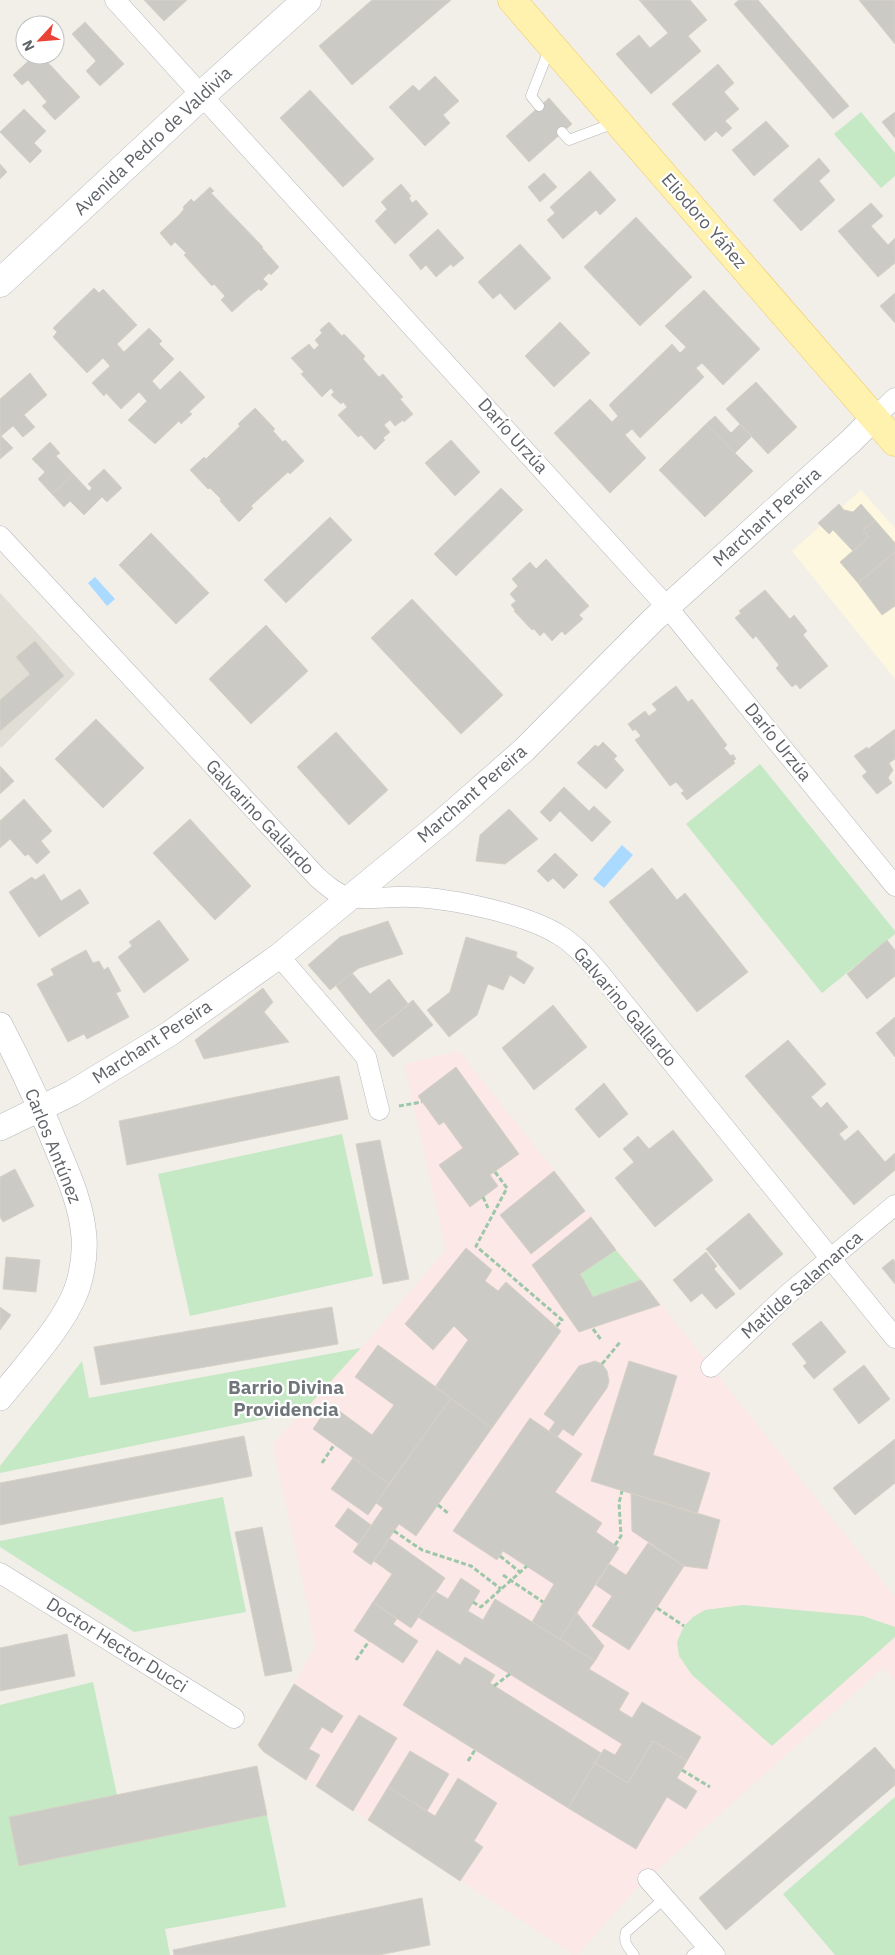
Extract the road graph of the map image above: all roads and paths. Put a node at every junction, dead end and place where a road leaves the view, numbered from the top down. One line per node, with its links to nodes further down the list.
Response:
1 (115, 0): 5 (street, Darío Urzúa)
2 (308, 0): 5 (main road, Avenida Pedro de Valdivia)
3 (512, 0): 4 (main road, Eliodoro Yáñez)
4 (551, 44): 6 (lane); 7 (main road, Eliodoro Yáñez)
5 (202, 94): 9 (main road, Avenida Pedro de Valdivia); 14 (street, Darío Urzúa)
6 (539, 106)
7 (618, 121): 8 (lane); 11 (main road, Eliodoro Yáñez)
8 (562, 132)
9 (3, 276)
10 (895, 398): 11 (street, Marchant Pereira)
11 (875, 417): 12 (main road, Eliodoro Yáñez); 14 (street, Marchant Pereira)
12 (895, 442)
13 (0, 536): 16 (street, Galvarino Gallardo)
14 (668, 608): 15 (street, Darío Urzúa); 16 (street, Marchant Pereira)
15 (895, 886)
16 (349, 897): 17 (street, Marchant Pereira); 26 (street, Galvarino Gallardo)
17 (279, 956): 19 (street, Marchant Pereira); 20 (street)
18 (0, 1025): 19 (street, Carlos Antúnez)
19 (40, 1108): 21 (street, Marchant Pereira); 34 (street, Carlos Antúnez)
20 (379, 1110)
21 (0, 1128)
22 (495, 1172): 27 (path)
23 (483, 1197): 25 (path)
24 (895, 1205): 26 (street, Matilde Salamanca)
25 (488, 1208)
26 (830, 1258): 29 (street, Galvarino Gallardo); 33 (street, Matilde Salamanca)
27 (556, 1328)
28 (593, 1329): 30 (path)
29 (895, 1338)
30 (602, 1341)
31 (621, 1341): 32 (path)
32 (602, 1364)
33 (710, 1367)
34 (0, 1398)
35 (334, 1445): 36 (path)
36 (322, 1463)
37 (622, 1490): 41 (path)
38 (438, 1505): 39 (path)
39 (449, 1514)
40 (394, 1531): 47 (path)
41 (615, 1545)
42 (500, 1556): 44 (path)
43 (527, 1566): 44 (path, bridge)
44 (520, 1572): 47 (path, bridge)
45 (0, 1573): 56 (street, Doctor Hector Ducci)
46 (503, 1575): 49 (path)
47 (501, 1589): 48 (path, bridge)
48 (473, 1602)
49 (543, 1602)
50 (657, 1608): 51 (path)
51 (684, 1626)
52 (369, 1641): 53 (path)
53 (356, 1660)
54 (510, 1674): 55 (path)
55 (494, 1686)
56 (234, 1718)
57 (475, 1750): 58 (path)
58 (468, 1761)
59 (682, 1770): 60 (path)
60 (710, 1787)
61 (648, 1879): 62 (street)
62 (665, 1898): 63 (street); 64 (lane)
63 (704, 1952)
64 (634, 1955)

